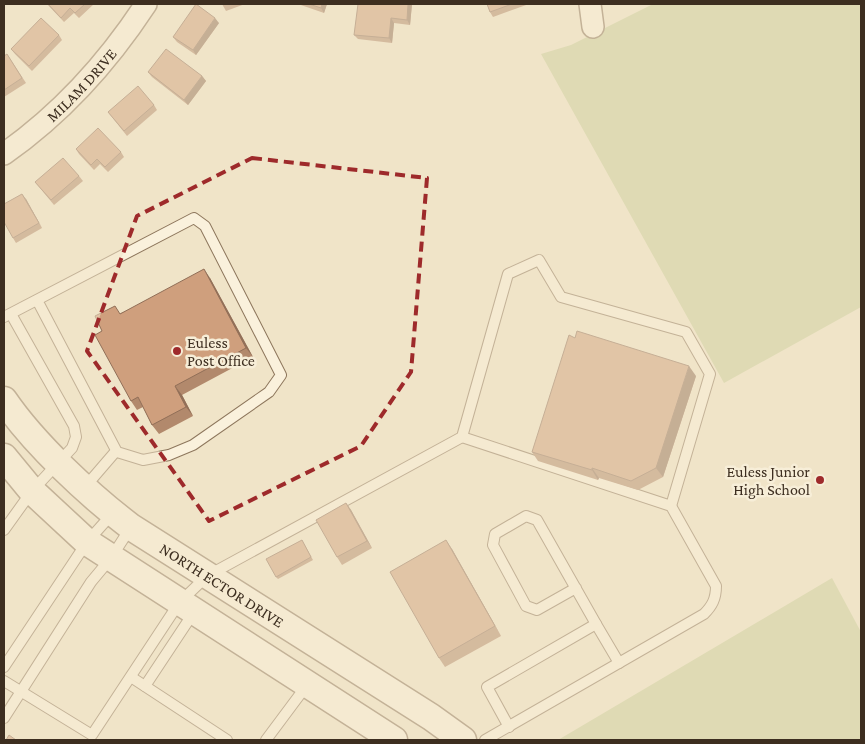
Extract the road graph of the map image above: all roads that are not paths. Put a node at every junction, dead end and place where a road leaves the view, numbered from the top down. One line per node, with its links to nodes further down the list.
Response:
1 (146, 4): 4 (street, MILAM DRIVE)
2 (590, 4): 3 (street)
3 (593, 27)
4 (4, 154)
5 (36, 300): 6 (lane); 9 (lane); 9 (lane)
6 (7, 316): 11 (lane)
7 (4, 400): 11 (street, NORTH ECTOR DRIVE)
8 (462, 437): 14 (lane); 14 (lane); 19 (lane)
9 (116, 451): 12 (lane)
10 (4, 457): 13 (street)
11 (58, 461): 12 (street, NORTH ECTOR DRIVE); 13 (lane)
12 (85, 487): 15 (street, NORTH ECTOR DRIVE)
13 (32, 491): 16 (lane); 17 (street)
14 (671, 506): 24 (lane)
15 (122, 520): 17 (lane); 18 (lane); 19 (street, NORTH ECTOR DRIVE)
16 (4, 530)
17 (87, 542): 18 (street); 25 (lane)
18 (111, 558): 21 (street); 30 (lane)
19 (207, 576): 21 (lane); 23 (street, NORTH ECTOR DRIVE)
20 (576, 588): 20 (lane); 22 (lane)
21 (187, 608): 26 (lane); 28 (street); 29 (lane)
22 (596, 624): 24 (lane); 32 (lane)
23 (330, 654): 28 (street); 36 (street, NORTH ECTOR DRIVE)
24 (619, 663): 32 (lane)
25 (4, 668)
26 (131, 677): 29 (lane); 30 (lane)
27 (4, 681): 30 (lane)
28 (307, 685): 33 (street); 35 (lane)
29 (145, 686): 34 (lane)
30 (20, 692): 31 (lane)
31 (4, 718)
32 (509, 727): 37 (lane)
33 (382, 737)
34 (226, 740)
35 (266, 740)
36 (463, 740)
37 (486, 740)

